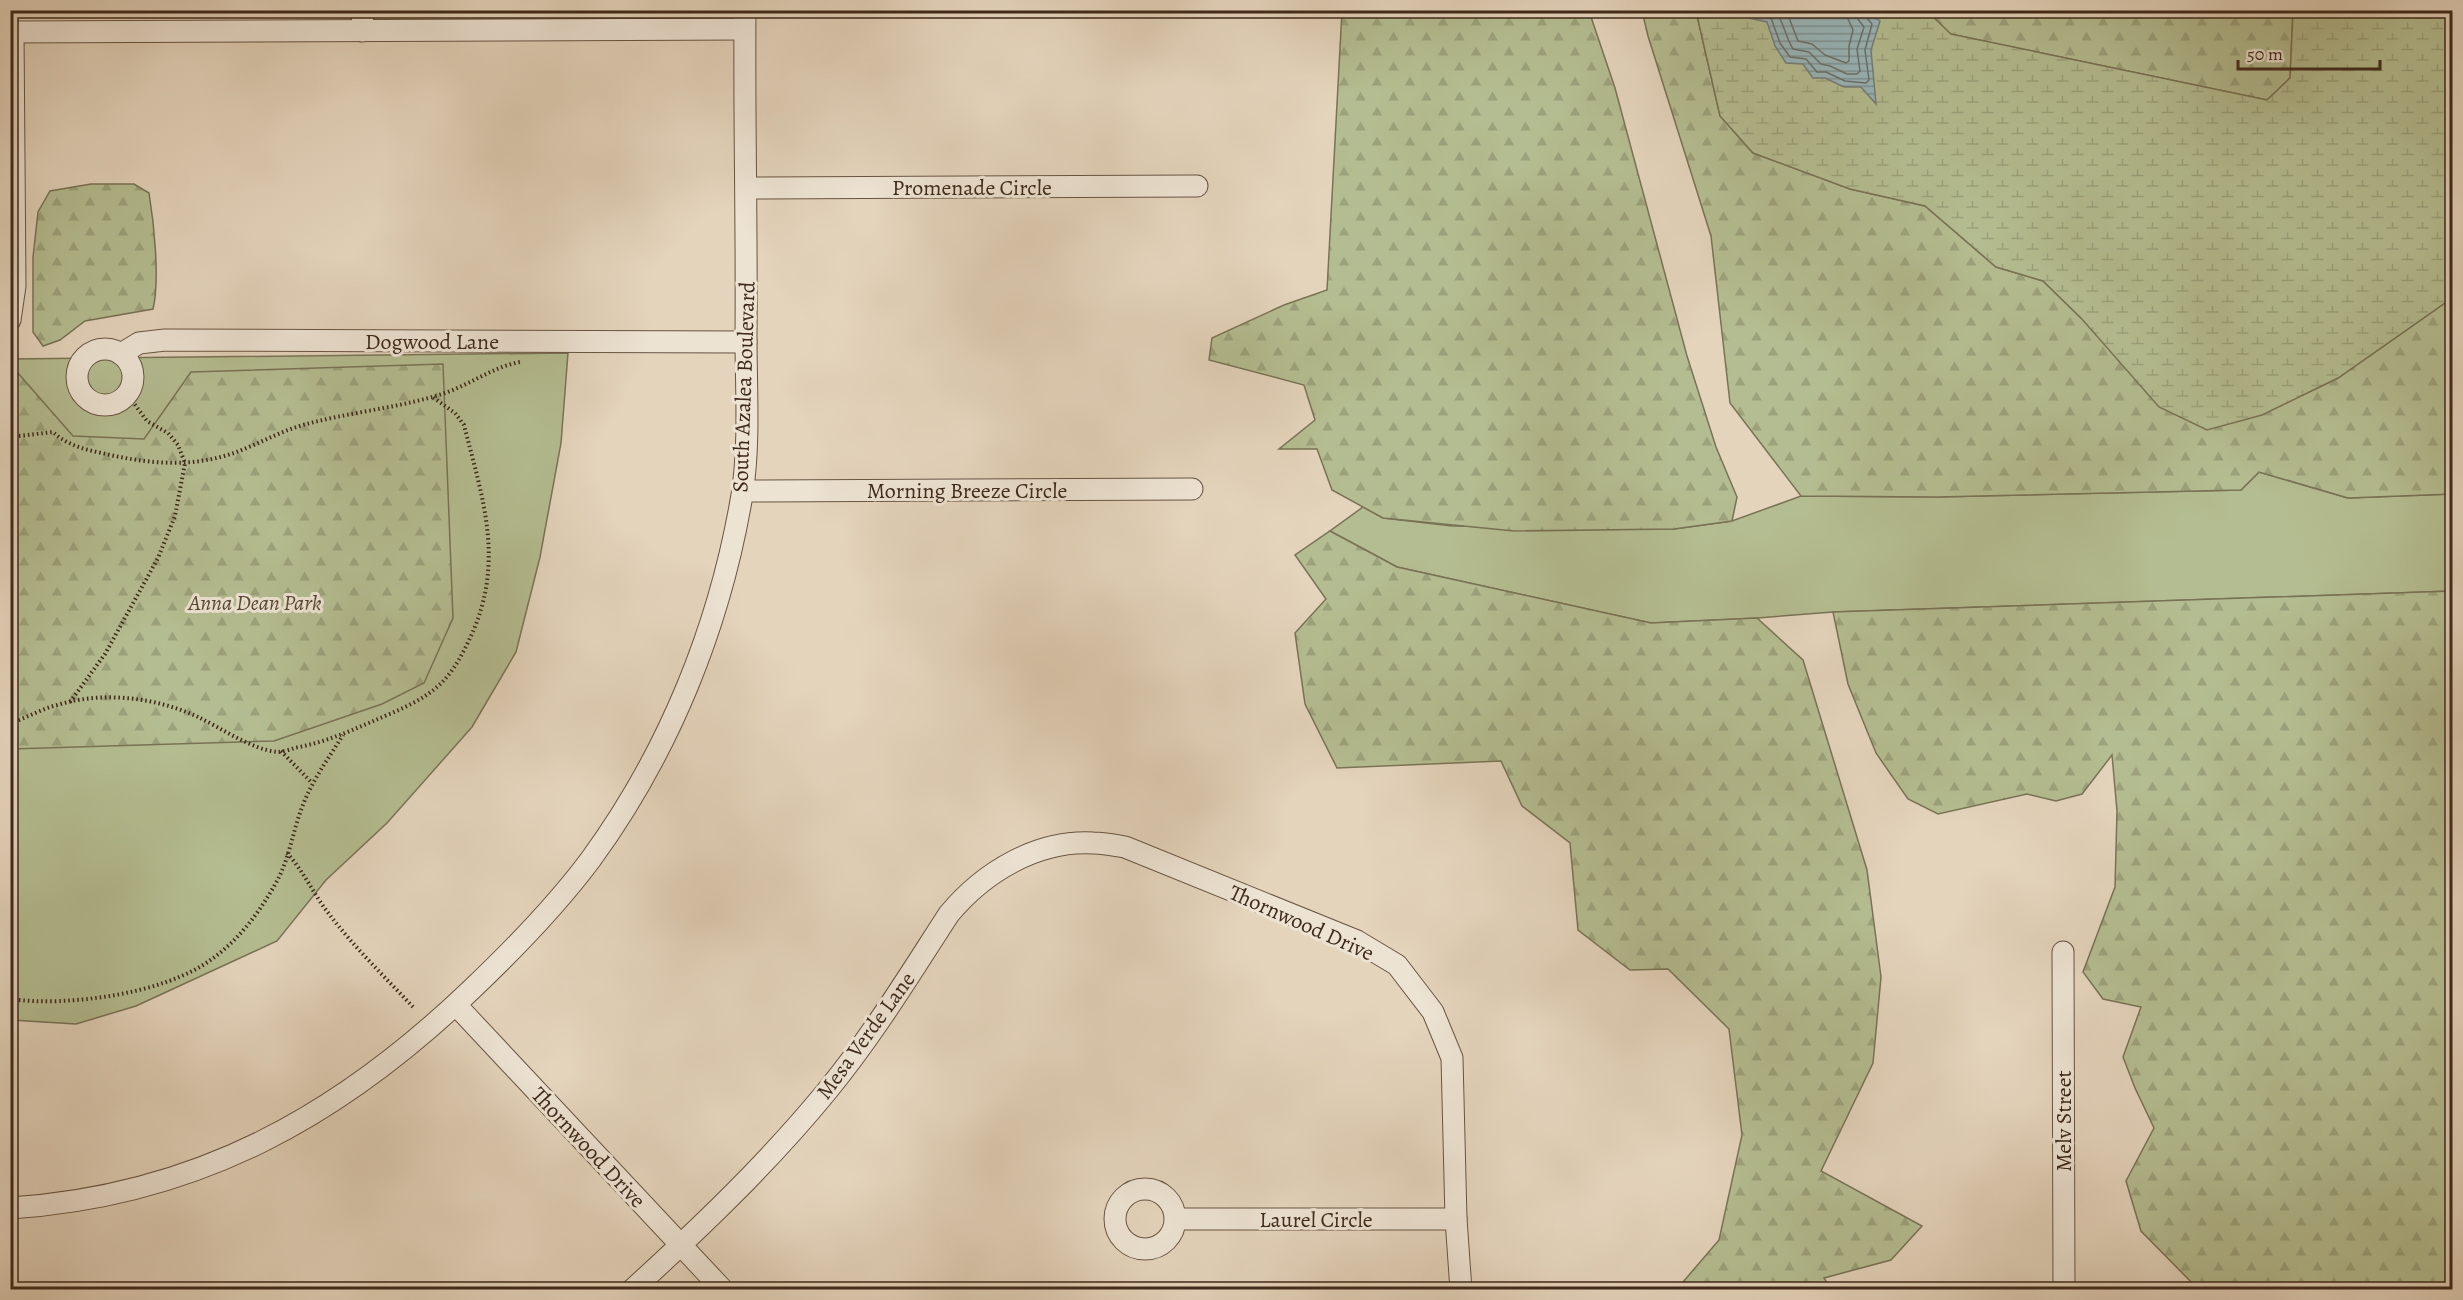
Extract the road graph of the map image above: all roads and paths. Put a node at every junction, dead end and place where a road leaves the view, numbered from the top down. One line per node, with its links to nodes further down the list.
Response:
1 (745, 20): 2 (street); 5 (street, South Azalea Boulevard)
2 (363, 21): 3 (street)
3 (12, 32): 6 (street)
4 (1197, 186): 5 (street, Promenade Circle)
5 (747, 188): 7 (street, South Azalea Boulevard)
6 (10, 320)
7 (746, 342): 8 (street, Dogwood Lane); 15 (street, South Azalea Boulevard)
8 (121, 354): 10 (street); 10 (street, Dogwood Lane)
9 (524, 361): 11 (path)
10 (127, 394): 13 (path)
11 (430, 396): 13 (path); 18 (path)
12 (10, 436): 13 (path)
13 (186, 463): 16 (path)
14 (1192, 489): 15 (street, Morning Breeze Circle)
15 (742, 491): 25 (street, South Azalea Boulevard)
16 (70, 702): 17 (path); 19 (path)
17 (10, 723)
18 (345, 733): 19 (path); 20 (path)
19 (281, 751): 20 (path)
20 (312, 783): 22 (path)
21 (1125, 847): 29 (street, Thornwood Drive); 30 (street, Mesa Verde Lane)
22 (287, 854): 24 (path); 26 (path)
23 (2063, 952): 34 (street, Melv Street)
24 (10, 999)
25 (456, 1005): 27 (street, South Azalea Boulevard); 30 (street, Thornwood Drive)
26 (413, 1007)
27 (10, 1208)
28 (1176, 1219): 29 (street, Laurel Circle)
29 (1456, 1219): 33 (street, Thornwood Drive)
30 (681, 1245): 31 (street, Mesa Verde Lane); 32 (street, Thornwood Drive)
31 (632, 1290)
32 (723, 1290)
33 (1461, 1290)
34 (2064, 1290)

